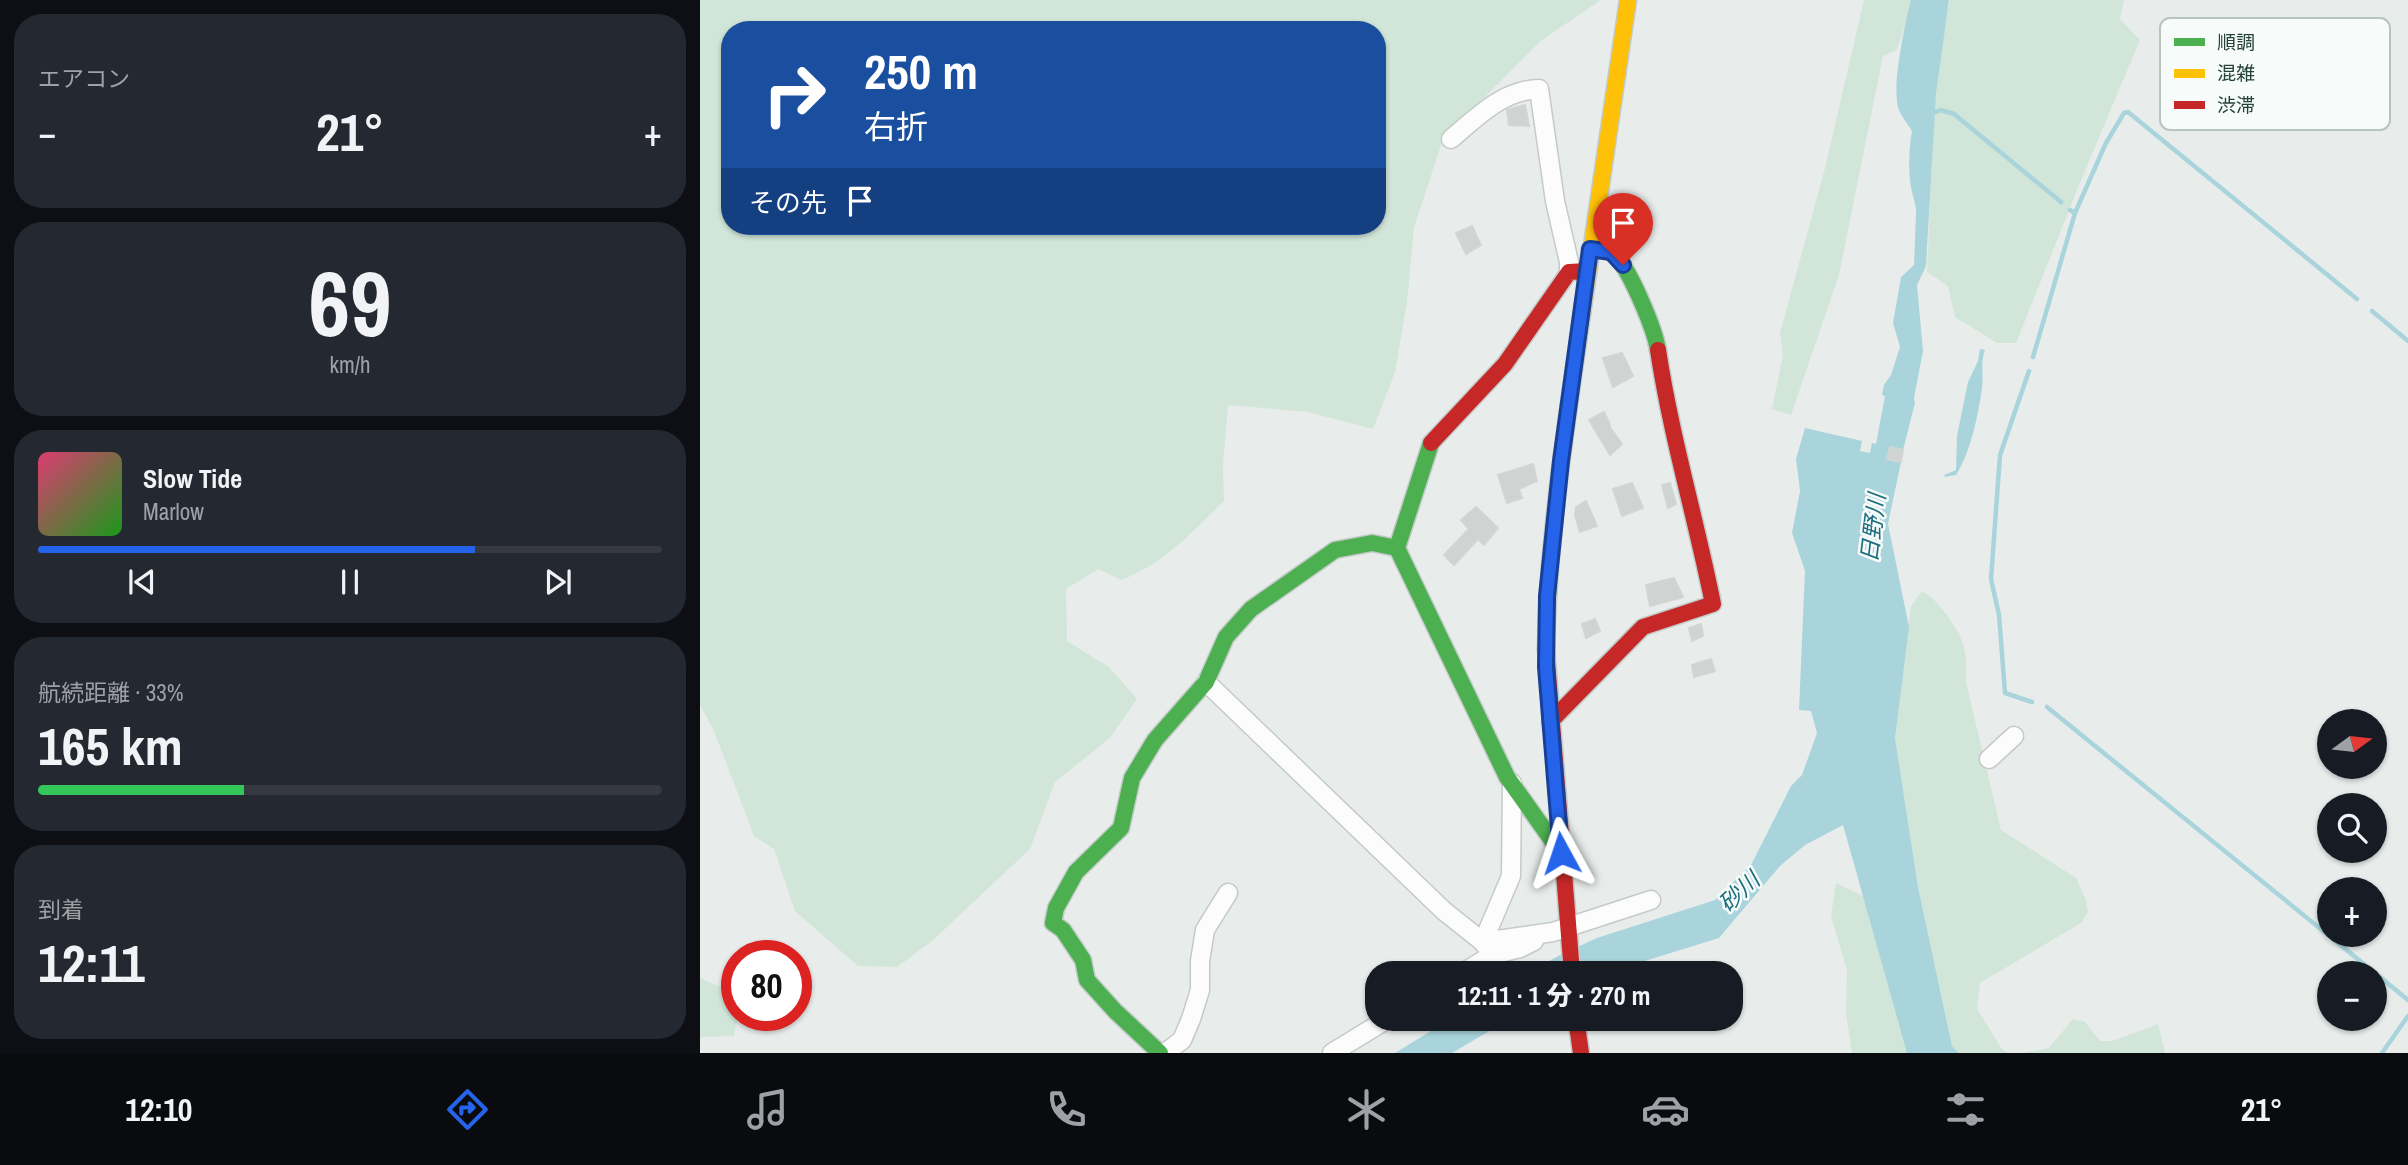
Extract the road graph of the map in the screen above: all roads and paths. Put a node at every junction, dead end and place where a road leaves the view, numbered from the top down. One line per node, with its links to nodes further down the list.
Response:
1 (1628, 0): 3 (main road)
2 (1451, 139): 5 (street)
3 (1590, 249): 4 (main road); 8 (main road)
4 (1587, 271): 5 (main road); 8 (main road)
5 (1569, 272): 6 (main road)
6 (1396, 548): 7 (main road); 11 (main road)
7 (1206, 682): 16 (street); 21 (main road)
8 (1550, 722): 12 (main road)
9 (2014, 736): 10 (street)
10 (1989, 759)
11 (1512, 783): 12 (main road); 16 (street)
12 (1561, 853): 15 (main road)
13 (1228, 892): 21 (street)
14 (1651, 900): 15 (street)
15 (1564, 934): 16 (street); 18 (main road)
16 (1488, 949): 17 (street)
17 (1476, 961)
18 (1570, 961)
19 (1368, 1031): 22 (street)
20 (1578, 1031): 23 (main road)
21 (1163, 1053)
22 (1332, 1053)
23 (1581, 1053)

